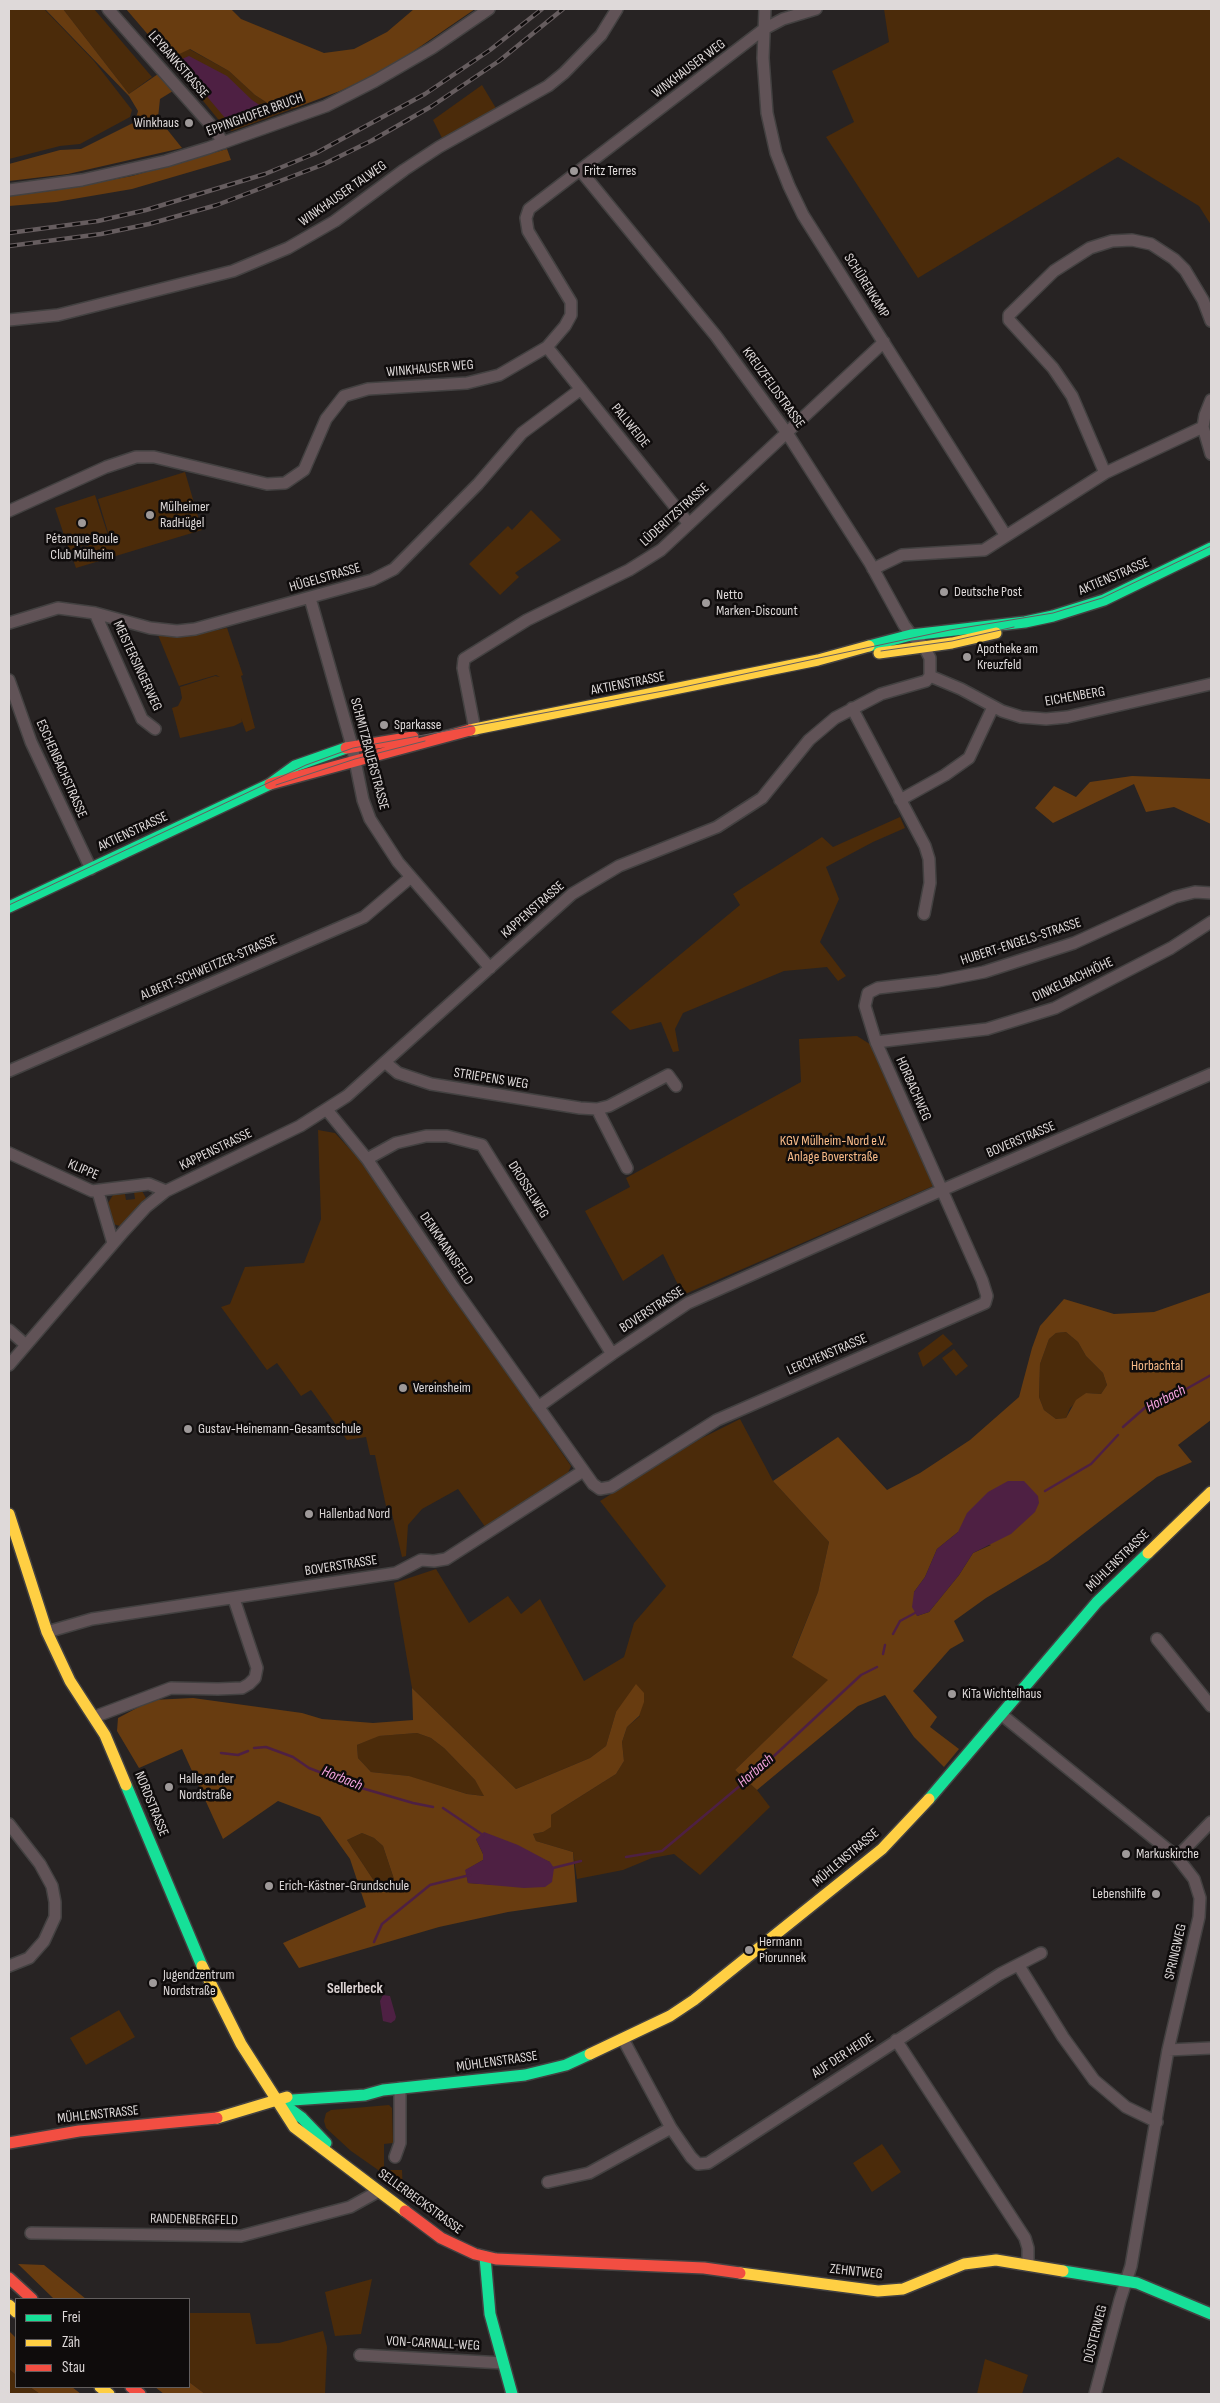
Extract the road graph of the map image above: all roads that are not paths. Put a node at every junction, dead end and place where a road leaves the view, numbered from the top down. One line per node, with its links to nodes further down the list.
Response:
1 (108, 9): 7 (street, LEYBANKSTRASSE)
2 (489, 9): 7 (street, EPPINGHOFER BRUCH)
3 (617, 9): 10 (street, WINKHAUSER TALWEG)
4 (765, 9): 6 (street)
5 (816, 9): 6 (street, WINKHAUSER WEG)
6 (764, 29): 8 (street, WINKHAUSER WEG); 12 (street, SCHÜRENKAMP)
7 (223, 143): 9 (street, EPPINGHOFER BRUCH)
8 (580, 170): 13 (street, WINKHAUSER WEG); 17 (street, KREUZFELDSTRASSE)
9 (9, 190)
10 (9, 320)
11 (1211, 321): 19 (street)
12 (884, 342): 17 (street, LÜDERITZSTRASSE); 22 (street, SCHÜRENKAMP)
13 (547, 347): 14 (street, PALLWEIDE); 20 (street, WINKHAUSER WEG)
14 (581, 389): 21 (street, PALLWEIDE); 25 (street, HÜGELSTRASSE)
15 (1211, 400): 16 (street)
16 (1203, 427): 18 (street); 19 (street)
17 (787, 433): 21 (street, LÜDERITZSTRASSE); 24 (street, KREUZFELDSTRASSE)
18 (1211, 454)
19 (1105, 473): 22 (street)
20 (9, 511)
21 (689, 524): 37 (street, LÜDERITZSTRASSE)
22 (1006, 536): 24 (street)
23 (1211, 548): 27 (main road, AKTIENSTRASSE)
24 (873, 568): 29 (street, KREUZFELDSTRASSE)
25 (310, 598): 26 (street, HÜGELSTRASSE); 39 (street, SCHMITZBAUERSTRASSE)
26 (95, 613): 28 (street, HÜGELSTRASSE); 36 (street, MEISTERSINGERWEG)
27 (1025, 622): 29 (main road, AKTIENSTRASSE); 29 (main road, AKTIENSTRASSE)
28 (9, 623)
29 (918, 641): 30 (main road, AKTIENSTRASSE); 30 (main road, AKTIENSTRASSE); 31 (street)
30 (818, 660): 37 (main road, AKTIENSTRASSE)
31 (930, 676): 34 (street, EICHENBERG); 35 (street, KAPPENSTRASSE)
32 (9, 680): 43 (street, ESCHENBACHSTRASSE)
33 (1211, 684): 34 (street, EICHENBERG)
34 (993, 707): 42 (street)
35 (852, 708): 42 (street); 49 (street, KAPPENSTRASSE)
36 (155, 729)
37 (475, 730): 38 (main road, AKTIENSTRASSE)
38 (444, 735): 39 (main road, AKTIENSTRASSE); 40 (main road, AKTIENSTRASSE)
39 (352, 746): 40 (street, SCHMITZBAUERSTRASSE); 41 (main road, AKTIENSTRASSE)
40 (356, 762): 41 (main road, AKTIENSTRASSE); 44 (street, SCHMITZBAUERSTRASSE)
41 (270, 784): 43 (main road, AKTIENSTRASSE)
42 (900, 800): 47 (street)
43 (91, 869): 46 (main road, AKTIENSTRASSE)
44 (411, 877): 49 (street, SCHMITZBAUERSTRASSE); 53 (street, ALBERT-SCHWEITZER-STRASSE)
45 (1211, 893): 50 (street, HUBERT-ENGELS-STRASSE)
46 (9, 907)
47 (924, 914)
48 (1211, 922): 51 (street, DINKELBACHHÖHE)
49 (490, 968): 52 (street, KAPPENSTRASSE)
50 (865, 998): 51 (street, HORBACHWEG)
51 (876, 1042): 61 (street, HORBACHWEG)
52 (386, 1063): 56 (street, STRIEPENS WEG); 57 (street, KAPPENSTRASSE)
53 (9, 1071)
54 (1211, 1074): 61 (street, BOVERSTRASSE)
55 (676, 1086): 56 (street, STRIEPENS WEG)
56 (597, 1109): 60 (street)
57 (327, 1110): 59 (street, DENKMANNSFELD); 63 (street, KAPPENSTRASSE)
58 (9, 1153): 62 (street, KLIPPE)
59 (367, 1159): 67 (street, DROSSELWEG); 69 (street, DENKMANNSFELD)
60 (627, 1168)
61 (942, 1190): 67 (street, BOVERSTRASSE); 70 (street, LERCHENSTRASSE)
62 (98, 1192): 63 (street); 64 (street, KLIPPE)
63 (166, 1192): 64 (street, KAPPENSTRASSE)
64 (112, 1244): 66 (street, KAPPENSTRASSE)
65 (9, 1330): 66 (street)
66 (26, 1345): 68 (street, KAPPENSTRASSE)
67 (612, 1354): 69 (street, BOVERSTRASSE)
68 (9, 1365)
69 (538, 1406): 70 (street)
70 (583, 1470): 73 (street, BOVERSTRASSE)
71 (1211, 1492): 77 (main road, MÜHLENSTRASSE)
72 (9, 1514): 74 (main road, NORDSTRASSE)
73 (234, 1599): 74 (street, BOVERSTRASSE); 78 (street)
74 (47, 1632): 78 (main road, NORDSTRASSE)
75 (1157, 1639): 76 (street)
76 (1211, 1706)
77 (1002, 1715): 81 (street, SPRINGWEG); 85 (main road, MÜHLENSTRASSE)
78 (94, 1717): 92 (main road, NORDSTRASSE)
79 (1211, 1822): 81 (street)
80 (9, 1824): 83 (street)
81 (1177, 1857): 88 (street, SPRINGWEG)
82 (1041, 1953): 84 (street)
83 (9, 1966)
84 (1019, 1966): 86 (street); 93 (street)
85 (623, 2039): 89 (main road, MÜHLENSTRASSE); 94 (street, AUF DER HEIDE)
86 (896, 2040): 94 (street, AUF DER HEIDE); 103 (street, AUF DER HEIDE)
87 (1211, 2048): 88 (street)
88 (1168, 2050): 93 (street, SPRINGWEG)
89 (400, 2088): 90 (main road, MÜHLENSTRASSE); 97 (street)
90 (383, 2090): 91 (main road, MÜHLENSTRASSE); 92 (main road, MÜHLENSTRASSE)
91 (324, 2099): 92 (main road, MÜHLENSTRASSE); 95 (main road)
92 (278, 2100): 95 (main road, SELLERBECKSTRASSE); 96 (main road, MÜHLENSTRASSE); 98 (main road, SELLERBECKSTRASSE)
93 (1157, 2122): 105 (street, SPRINGWEG)
94 (672, 2128): 99 (street)
95 (314, 2131): 98 (main road, SELLERBECKSTRASSE)
96 (9, 2143)
97 (395, 2157)
98 (350, 2168): 100 (main road, SELLERBECKSTRASSE)
99 (548, 2182)
100 (378, 2191): 101 (street, RANDENBERGFELD); 102 (main road, SELLERBECKSTRASSE)
101 (31, 2234)
102 (485, 2257): 103 (main road, ZEHNTWEG); 109 (main road)
103 (1028, 2265): 105 (main road, ZEHNTWEG)
104 (9, 2278): 106 (main road)
105 (1126, 2281): 107 (main road, ZEHNTWEG); 111 (street, DÜSTERWEG)
106 (31, 2298)
107 (1211, 2314)
108 (360, 2355): 109 (street, VON-CARNALL-WEG)
109 (504, 2363): 110 (main road)
110 (512, 2394)
111 (1095, 2394)

